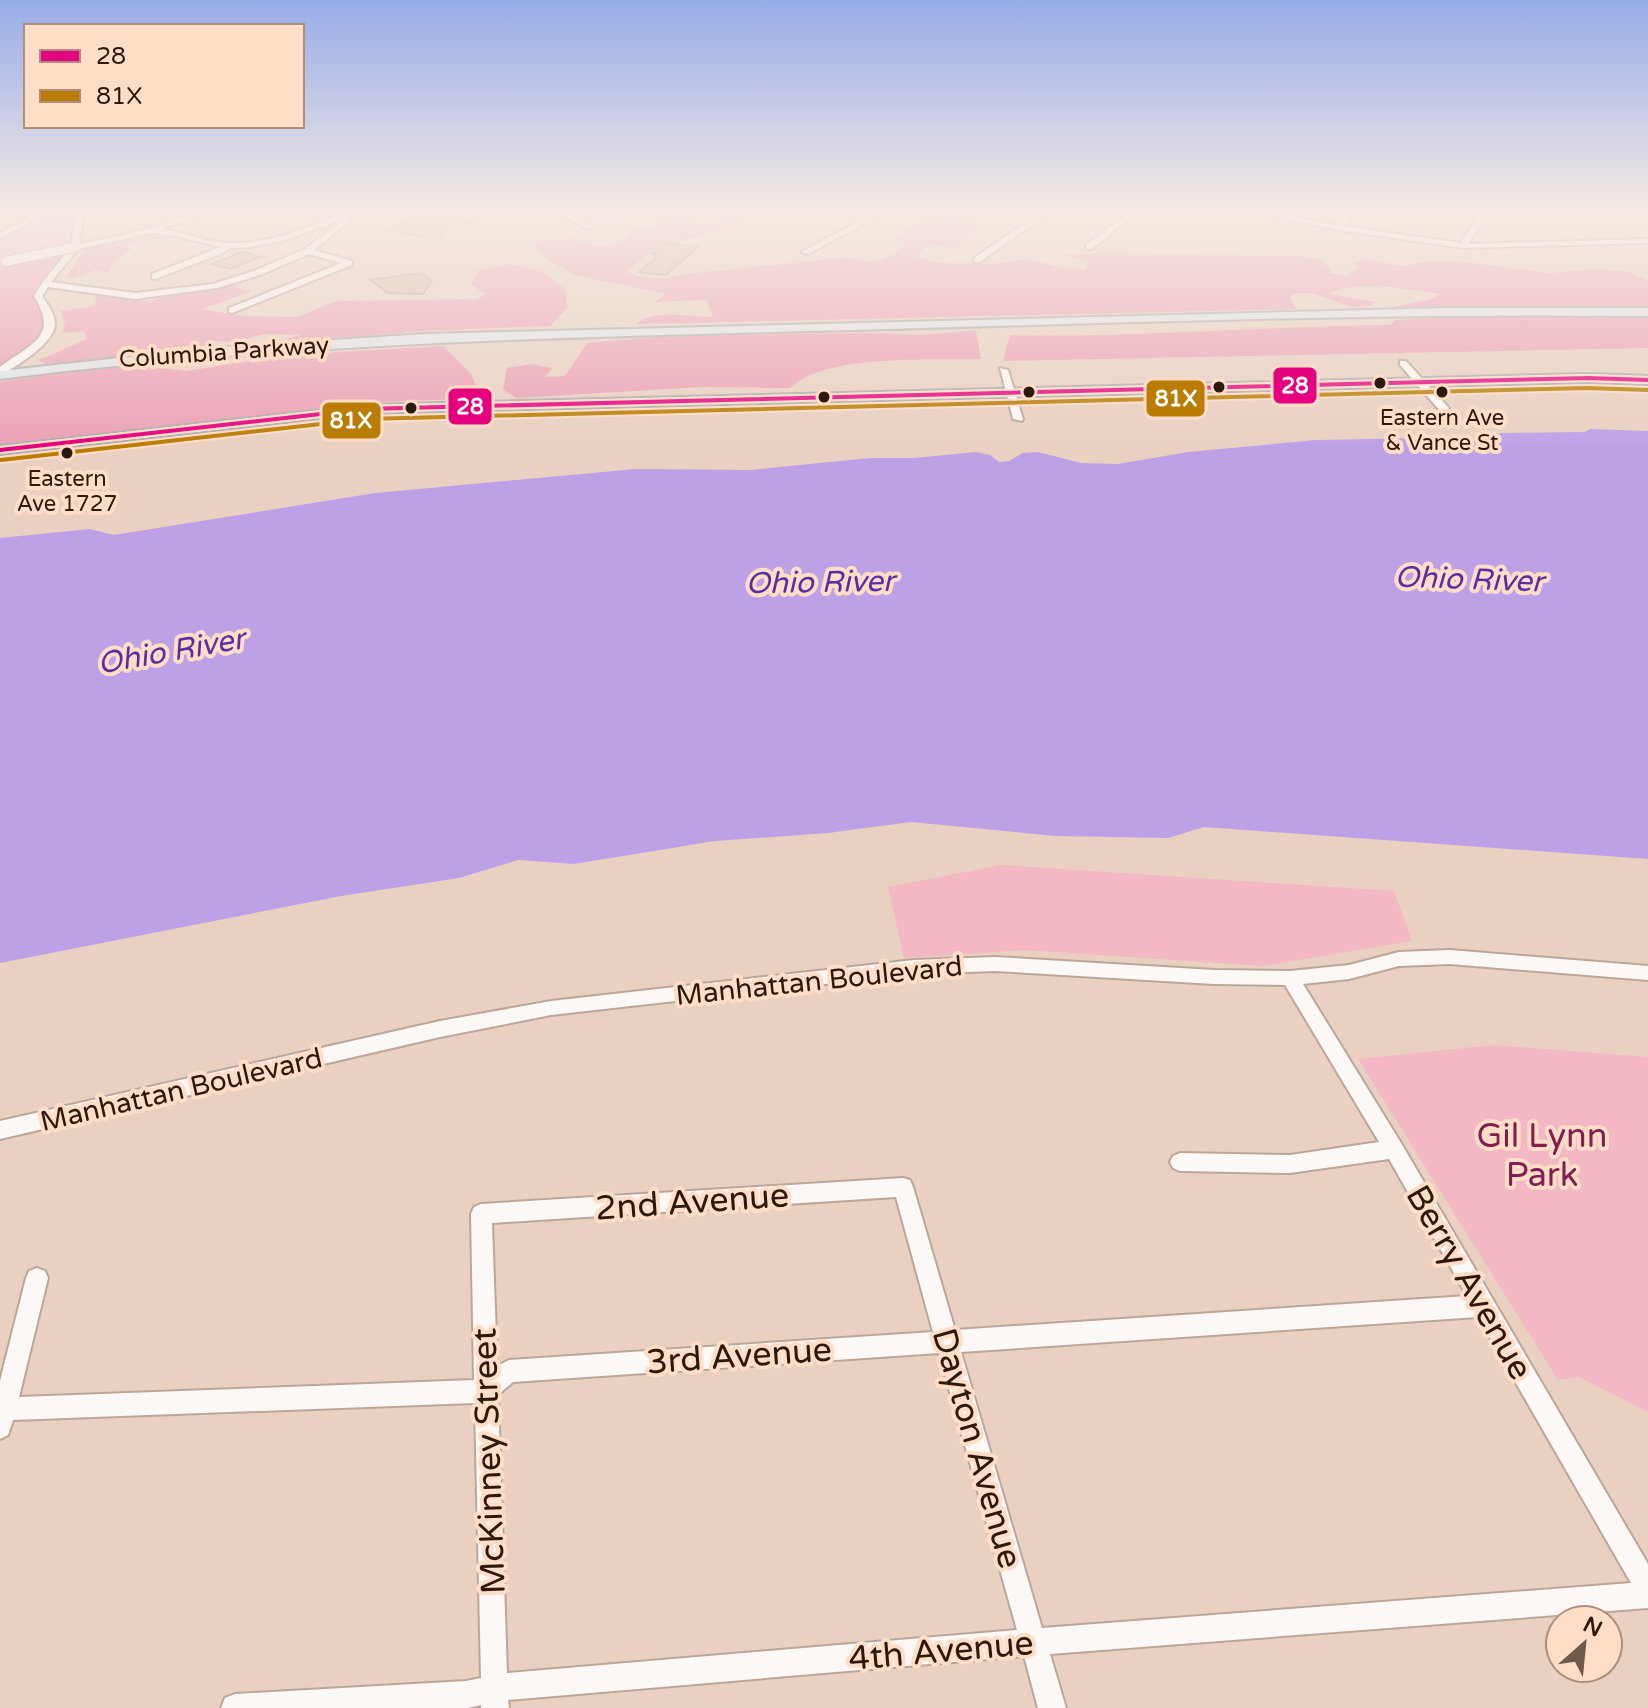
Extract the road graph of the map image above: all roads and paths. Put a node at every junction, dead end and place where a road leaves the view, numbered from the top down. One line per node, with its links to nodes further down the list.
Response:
1 (44, 288): 9 (street)
2 (70, 288): 3 (street)
3 (203, 288)
4 (287, 288): 5 (street)
5 (232, 310)
6 (1648, 312): 9 (highway, Columbia Parkway)
7 (1403, 363): 11 (street)
8 (1003, 370): 12 (street)
9 (0, 374)
10 (1648, 380): 11 (main road)
11 (1421, 382): 12 (main road); 13 (street)
12 (1010, 393): 14 (street); 15 (main road)
13 (1445, 410)
14 (1018, 419)
15 (0, 450)
16 (1648, 973): 17 (street, Manhattan Boulevard)
17 (1290, 978): 18 (street, Manhattan Boulevard); 19 (street, Berry Avenue)
18 (0, 1130)
19 (1394, 1149): 20 (street); 24 (street, Berry Avenue)
20 (1180, 1162)
21 (903, 1187): 22 (street, 2nd Avenue); 25 (street, Dayton Avenue)
22 (481, 1214): 27 (street, McKinney Street)
23 (37, 1278): 26 (street)
24 (1482, 1306): 25 (street, 3rd Avenue); 29 (street, Berry Avenue)
25 (947, 1341): 27 (street, 3rd Avenue); 31 (street, Dayton Avenue)
26 (6, 1378): 28 (street)
27 (485, 1391): 28 (street); 32 (street, McKinney Street)
28 (2, 1418)
29 (1648, 1588)
30 (1648, 1595): 31 (street, 4th Avenue)
31 (1033, 1642): 32 (street, 4th Avenue); 34 (street, Dayton Avenue)
32 (495, 1698): 33 (street, 4th Avenue)
33 (235, 1708)
34 (1052, 1708)

